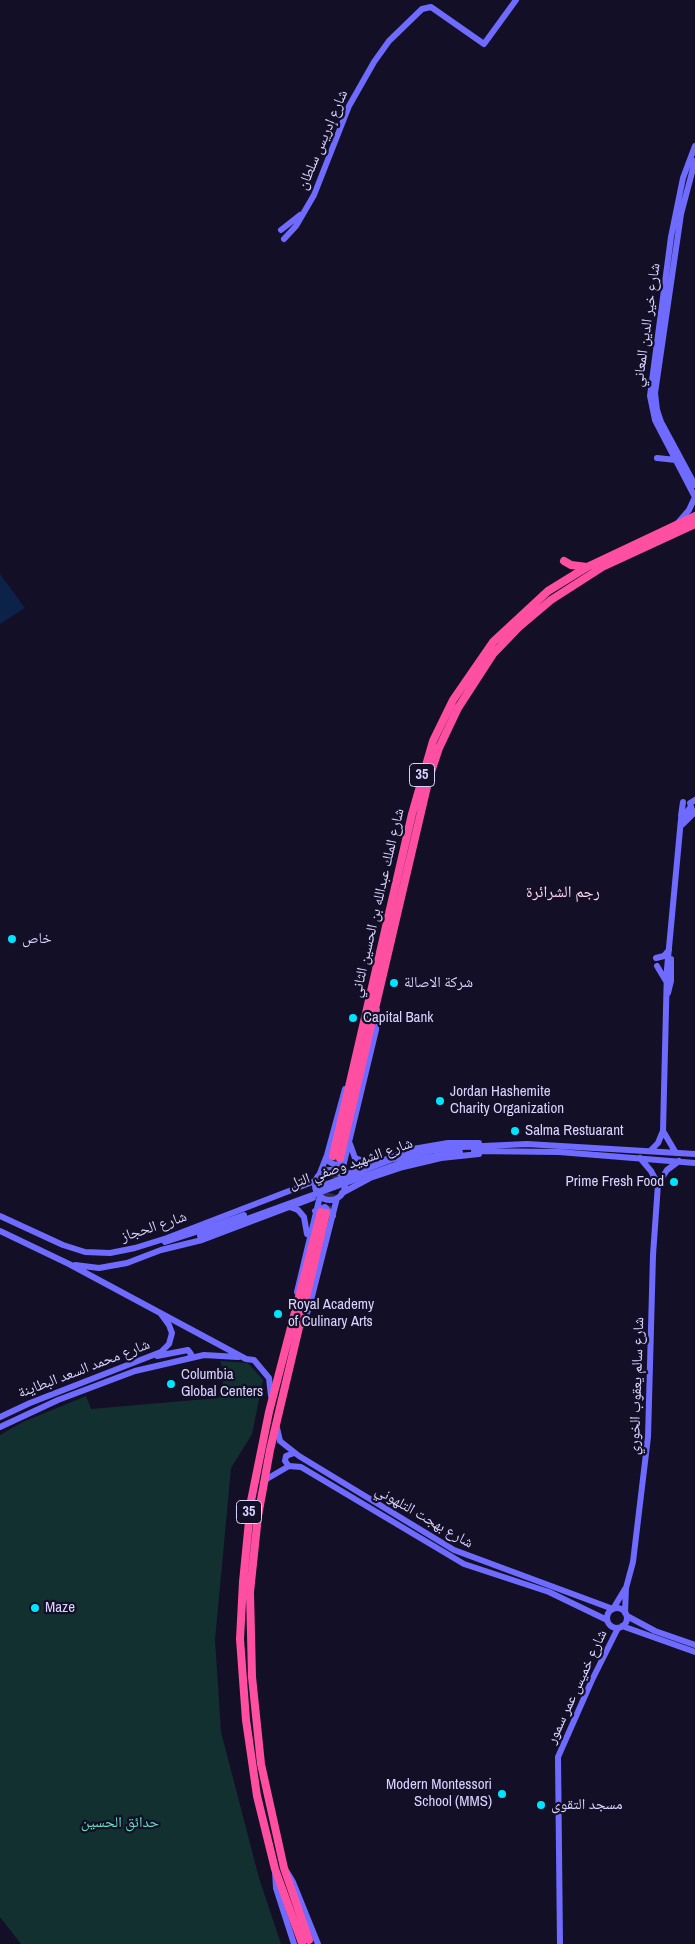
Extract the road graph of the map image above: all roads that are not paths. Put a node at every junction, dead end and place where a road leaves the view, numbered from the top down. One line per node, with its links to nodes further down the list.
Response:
1 (516, 0): 6 (street, شارع إدريس سلطان)
2 (695, 146): 10 (street, شارع خير الدين المعاني)
3 (695, 160): 5 (street, شارع خير الدين المعاني)
4 (695, 176): 5 (street)
5 (688, 181): 11 (street, شارع خير الدين المعاني)
6 (301, 214): 7 (street, شارع إدريس سلطان); 8 (street, شارع إدريس سلطان)
7 (281, 230)
8 (284, 239)
9 (658, 458): 10 (street)
10 (676, 460): 14 (street, شارع خير الدين المعاني)
11 (695, 485)
12 (695, 516): 14 (highway, شارع الملك عبدالله بن الحسين الثاني / 35)
13 (695, 524): 26 (highway, شارع الملك عبدالله بن الحسين الثاني / 35)
14 (676, 525): 16 (highway, شارع الملك عبدالله بن الحسين الثاني / 35)
15 (564, 561): 16 (highway)
16 (587, 567): 33 (highway, شارع الملك عبدالله بن الحسين الثاني / 35)
17 (695, 800): 19 (street)
18 (683, 802): 20 (street)
19 (693, 810): 20 (street)
20 (682, 822): 21 (street)
21 (670, 951): 22 (street); 24 (street); 25 (street)
22 (656, 958)
23 (657, 966): 24 (street)
24 (666, 981): 25 (street)
25 (668, 993): 27 (street)
26 (377, 997): 28 (street); 33 (highway, شارع الملك عبدالله بن الحسين الثاني / 35)
27 (663, 1130): 30 (street); 31 (street)
28 (350, 1138): 33 (street); 36 (street)
29 (509, 1147): 30 (street, شارع الشهيد وصفي التل); 34 (street, شارع الشهيد وصفي التل); 36 (street); 41 (street); 52 (street, شارع الشهيد وصفي التل, bridge)
30 (650, 1151): 31 (street, شارع الشهيد وصفي التل)
31 (676, 1153): 32 (street, شارع الشهيد وصفي التل)
32 (695, 1154)
33 (336, 1157): 39 (street); 40 (street)
34 (640, 1158): 35 (street, شارع الشهيد وصفي التل); 43 (street)
35 (679, 1160): 37 (street, شارع الشهيد وصفي التل); 43 (street)
36 (370, 1163): 38 (street)
37 (695, 1163)
38 (363, 1166): 40 (street); 41 (street)
39 (320, 1173): 40 (street); 42 (street)
40 (342, 1175): 46 (street)
41 (370, 1178): 46 (street)
42 (315, 1181): 44 (street, شارع الحجاز); 45 (street)
43 (658, 1184): 71 (street, شارع سالم يعقوب الخوري)
44 (294, 1189): 47 (street); 54 (street, شارع الحجاز)
45 (319, 1196): 46 (street); 47 (street, شارع الحجاز); 49 (street)
46 (340, 1196): 49 (street)
47 (305, 1201): 48 (street, شارع الحجاز)
48 (288, 1207): 53 (street); 55 (street, شارع الحجاز)
49 (324, 1213): 53 (street); 58 (highway, 35); 58 (street)
50 (0, 1216): 54 (street, شارع الحجاز)
51 (0, 1231): 56 (street, شارع الحجاز)
52 (200, 1233): 54 (street, شارع الشهيد وصفي التل); 55 (street, شارع الشهيد وصفي التل)
53 (308, 1240): 58 (street)
54 (142, 1246)
55 (161, 1250): 56 (street, شارع الحجاز)
56 (68, 1264): 57 (street, شارع الحجاز)
57 (159, 1311): 59 (street, شارع محمد السعد البطاينة); 61 (street, شارع الحجاز)
58 (295, 1330): 64 (highway, 35); 66 (highway, 35)
59 (154, 1356): 60 (street); 62 (street, شارع محمد السعد البطاينة)
60 (190, 1358): 61 (street, شارع محمد السعد البطاينة); 63 (street, شارع محمد السعد البطاينة)
61 (246, 1359): 64 (street, شارع الحجاز)
62 (114, 1369): 63 (street); 65 (street, شارع محمد السعد البطاينة)
63 (117, 1377): 67 (street, شارع محمد السعد البطاينة)
64 (269, 1412): 78 (highway, 35)
65 (0, 1417)
66 (276, 1422): 68 (street, شارع بهجت التلهوني); 70 (highway, 35)
67 (0, 1427)
68 (294, 1453): 69 (street); 72 (street, شارع بهجت التلهوني)
69 (289, 1466): 70 (street); 74 (street, شارع بهجت التلهوني)
70 (264, 1480): 78 (highway, 35)
71 (626, 1588): 72 (street, شارع سالم يعقوب الخوري); 73 (street, شارع سالم يعقوب الخوري)
72 (613, 1609): 73 (street); 74 (street)
73 (626, 1615): 75 (street); 76 (street)
74 (607, 1620): 75 (street)
75 (620, 1627): 77 (street); 79 (street, شارع خميس عمر سمور)
76 (695, 1645)
77 (695, 1652)
78 (280, 1869): 80 (highway, 35); 80 (street)
79 (560, 1907): 82 (street, شارع خميس عمر سمور); 83 (street, شارع خميس عمر سمور)
80 (303, 1942): 81 (street)
81 (318, 1944)
82 (560, 1944)
83 (565, 1944)

